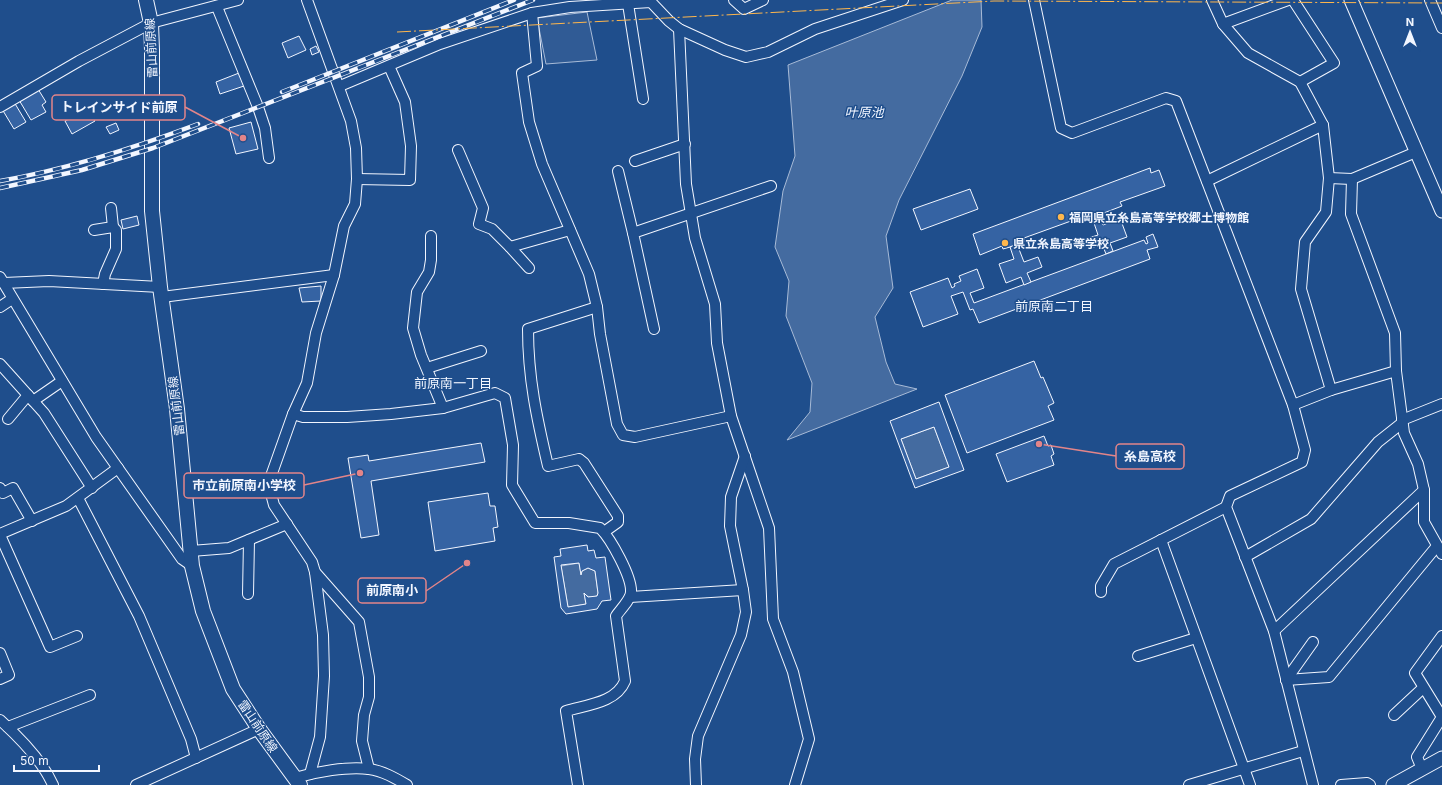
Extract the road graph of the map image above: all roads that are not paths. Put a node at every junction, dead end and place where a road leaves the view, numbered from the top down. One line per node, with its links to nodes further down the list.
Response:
1 (146, 0): 17 (main road, 雷山前原線)
2 (238, 0): 13 (street)
3 (307, 0): 23 (street)
4 (734, 0): 5 (street)
5 (763, 0)
6 (903, 0): 20 (street)
7 (1034, 0): 36 (street)
8 (1212, 0): 18 (street)
9 (1288, 0): 18 (street)
10 (1293, 0): 22 (street)
11 (1352, 0): 29 (street)
12 (1430, 0): 16 (street)
13 (219, 4): 17 (street); 30 (street)
14 (628, 4): 15 (street); 20 (street); 24 (street)
15 (532, 13): 21 (street); 43 (street)
16 (1440, 16): 19 (street)
17 (151, 23): 25 (street); 51 (main road, 雷山前原線)
18 (1223, 24): 22 (street)
19 (1442, 28)
20 (679, 29): 27 (street)
21 (389, 66): 23 (street); 34 (street)
22 (1300, 82): 26 (street)
23 (340, 86): 34 (street)
24 (643, 99)
25 (0, 107)
26 (1323, 125): 33 (street); 36 (street)
27 (685, 144): 31 (street); 40 (street)
28 (458, 150): 46 (street)
29 (1416, 152): 35 (street); 39 (street)
30 (269, 158)
31 (635, 161)
32 (618, 171): 44 (street)
33 (1329, 178): 35 (street); 61 (street)
34 (357, 179): 48 (street)
35 (1352, 179): 59 (street)
36 (1207, 181): 64 (street)
37 (771, 186): 40 (street)
38 (111, 208): 41 (street)
39 (1442, 211)
40 (692, 213): 44 (street); 67 (street)
41 (113, 227): 42 (street); 50 (street)
42 (94, 230)
43 (570, 230): 46 (street); 54 (street)
44 (633, 233): 55 (street)
45 (431, 236): 58 (street)
46 (510, 247): 47 (street)
47 (529, 268)
48 (334, 275): 51 (street); 66 (street)
49 (2, 280): 50 (street); 52 (street)
50 (103, 284): 51 (street)
51 (161, 292): 84 (main road, 雷山前原線)
52 (12, 299): 53 (street); 60 (street)
53 (0, 307)
54 (597, 307): 67 (street); 79 (street)
55 (654, 329)
56 (481, 351): 58 (street)
57 (0, 364): 62 (street)
58 (427, 368): 65 (street)
59 (1396, 371): 61 (street); 69 (street)
60 (62, 381): 62 (street); 71 (street)
61 (1331, 390): 64 (street)
62 (30, 398): 68 (street); 73 (street)
63 (1442, 404): 69 (street)
64 (1293, 405): 76 (street)
65 (443, 408): 66 (street); 79 (street)
66 (294, 414): 78 (street)
67 (731, 416): 70 (street)
68 (8, 419)
69 (1402, 422): 74 (street); 85 (street)
70 (745, 456): 88 (street); 122 (street)
71 (118, 468): 73 (street); 86 (street)
72 (0, 488): 77 (street)
73 (92, 488): 75 (street)
74 (1424, 490): 83 (street); 92 (street)
75 (78, 498): 77 (street); 108 (street)
76 (1226, 507): 82 (street); 85 (street)
77 (32, 521): 80 (street)
78 (288, 524): 81 (street); 87 (street)
79 (604, 532): 91 (street)
80 (0, 534): 93 (street)
81 (249, 540): 84 (street); 90 (street)
82 (1161, 540): 89 (street); 95 (street)
83 (1439, 550): 100 (street)
84 (191, 551): 86 (main road, 雷山前原線)
85 (1246, 557): 92 (street)
86 (192, 566): 106 (main road, 雷山前原線)
87 (315, 572): 111 (street); 113 (street)
88 (743, 590): 91 (street); 121 (street)
89 (1101, 592)
90 (248, 594)
91 (630, 597): 120 (street)
92 (1274, 630): 100 (street)
93 (77, 636)
94 (1442, 636): 101 (street)
95 (1196, 638): 98 (street); 110 (street)
96 (1313, 642): 100 (street)
97 (0, 653): 99 (street)
98 (1138, 656)
99 (0, 679)
100 (1286, 680): 107 (street)
101 (1423, 688): 103 (street); 112 (street)
102 (90, 695): 105 (street)
103 (1394, 715)
104 (0, 720): 105 (street)
105 (8, 727): 116 (street)
106 (259, 729): 108 (street); 115 (main road, 雷山前原線)
107 (1303, 751): 110 (street); 125 (street)
108 (196, 758): 114 (street)
109 (1442, 758): 112 (street)
110 (1243, 768): 123 (street); 124 (street)
111 (369, 769): 113 (street); 119 (street)
112 (1422, 769): 128 (street)
113 (310, 774): 115 (street)
114 (156, 776): 117 (street); 118 (street)
115 (298, 782)
116 (53, 785)
117 (136, 785)
118 (163, 785)
119 (407, 785)
120 (578, 785)
121 (696, 785)
122 (795, 785)
123 (1189, 785)
124 (1250, 785)
125 (1313, 785)
126 (1341, 785): 127 (street)
127 (1370, 785)
128 (1393, 785)

